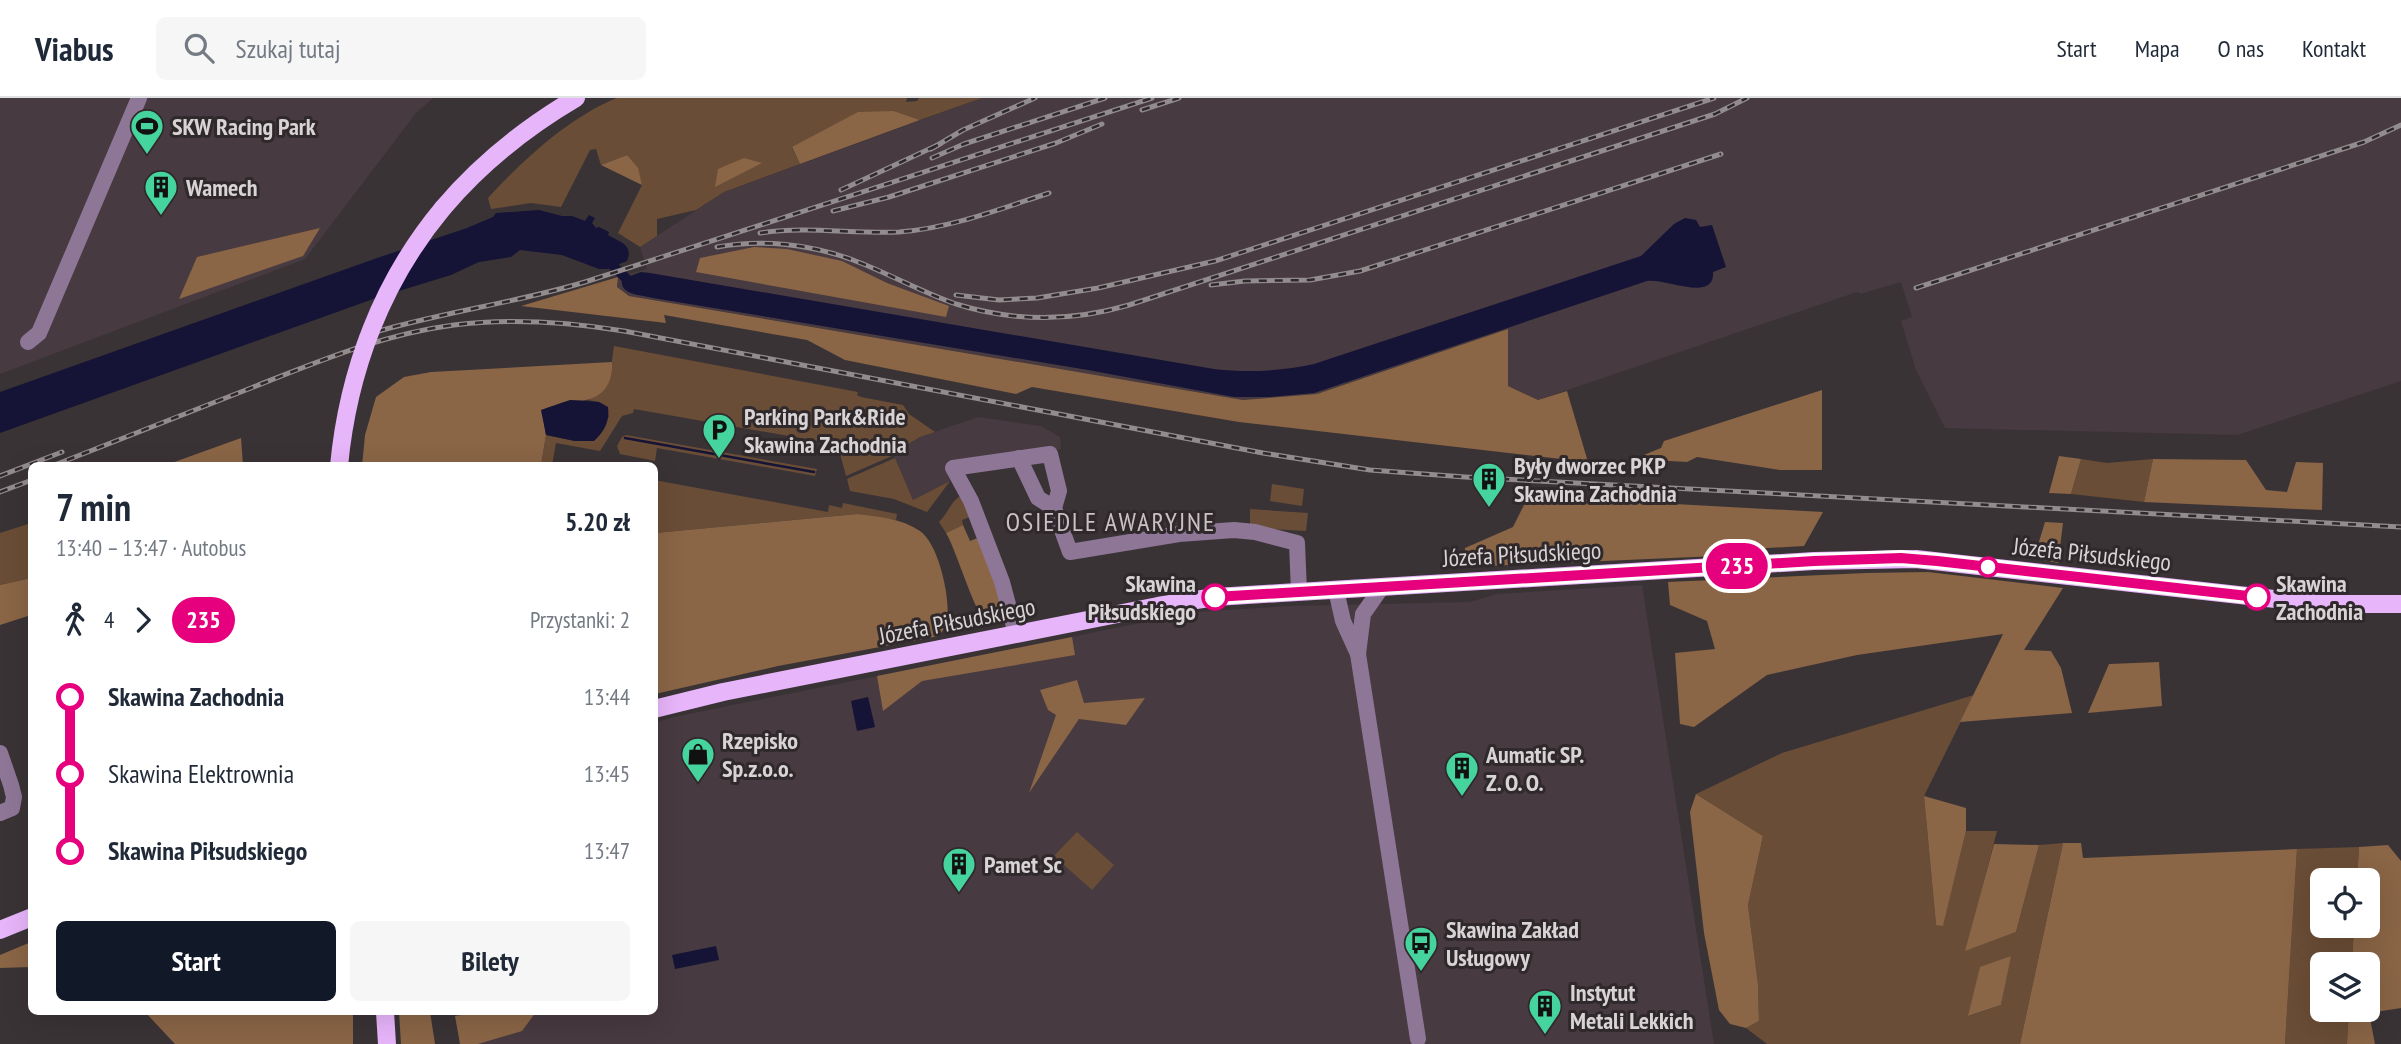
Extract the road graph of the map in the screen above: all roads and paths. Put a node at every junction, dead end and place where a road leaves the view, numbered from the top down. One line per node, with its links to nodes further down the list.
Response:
1 (139, 98): 3 (street)
2 (576, 98): 5 (main road, bridge)
3 (27, 342)
4 (1019, 458): 6 (street); 6 (street); 13 (street)
5 (340, 462)
6 (1054, 508): 10 (street)
7 (1382, 587): 8 (main road, Józefa Piłsudskiego); 11 (main road, Józefa Piłsudskiego); 12 (street)
8 (1356, 589): 9 (main road, Józefa Piłsudskiego); 12 (street)
9 (1336, 590): 10 (main road, Józefa Piłsudskiego); 14 (street)
10 (1299, 592): 13 (main road, Józefa Piłsudskiego)
11 (2401, 604)
12 (1363, 614): 14 (street)
13 (1016, 634): 15 (main road, Józefa Piłsudskiego)
14 (1358, 654): 21 (street)
15 (658, 708)
16 (0, 753): 17 (street)
17 (0, 813)
18 (28, 919): 19 (main road)
19 (0, 930)
20 (385, 1015): 22 (main road)
21 (1418, 1039)
22 (387, 1044)

